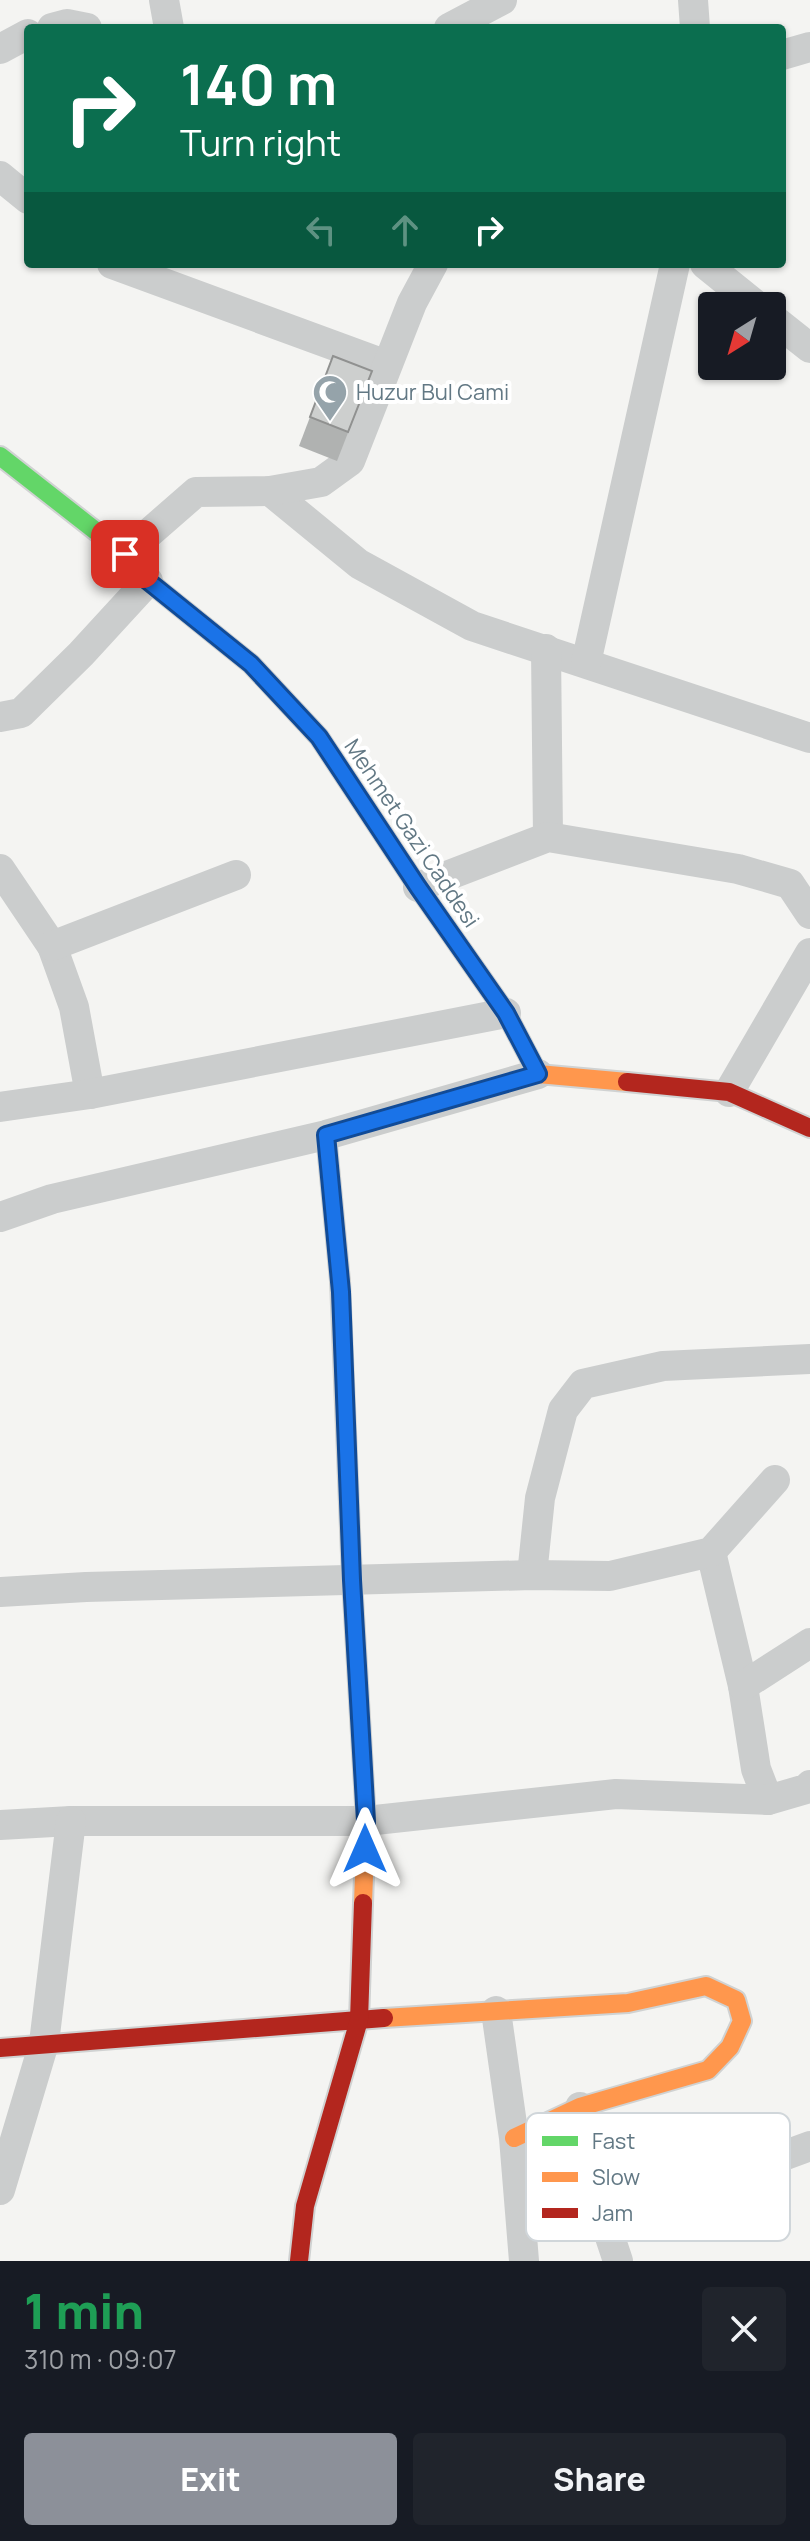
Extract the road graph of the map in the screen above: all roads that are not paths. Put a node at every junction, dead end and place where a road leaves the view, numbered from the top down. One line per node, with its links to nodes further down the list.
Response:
1 (164, 0): 4 (street)
2 (502, 0): 5 (street)
3 (693, 0): 6 (street)
4 (168, 24)
5 (457, 24)
6 (695, 24)
7 (810, 47): 8 (street)
8 (786, 54)
9 (0, 176): 10 (street)
10 (24, 196)
11 (123, 268): 18 (street)
12 (431, 268): 18 (street)
13 (674, 268): 24 (street)
14 (710, 268): 15 (street)
15 (740, 292)
16 (786, 328): 17 (street)
17 (807, 342)
18 (387, 365): 20 (street)
19 (0, 456): 21 (street, Mehmet Gazi Caddesi)
20 (270, 491): 21 (street); 23 (street)
21 (125, 554): 22 (street, Mehmet Gazi Caddesi)
22 (148, 581): 25 (street); 31 (street, Mehmet Gazi Caddesi)
23 (546, 649): 24 (street); 28 (street)
24 (586, 663): 26 (street)
25 (10, 715): 27 (street)
26 (810, 738)
27 (0, 740)
28 (548, 837): 31 (street); 32 (street)
29 (0, 869): 33 (street)
30 (236, 875): 33 (street)
31 (418, 887): 35 (street, Mehmet Gazi Caddesi)
32 (810, 914)
33 (52, 946): 38 (street)
34 (810, 953): 37 (street)
35 (506, 1013): 36 (street, Mehmet Gazi Caddesi); 38 (street)
36 (538, 1074): 37 (street); 41 (street)
37 (729, 1092): 40 (street)
38 (90, 1094): 39 (street)
39 (0, 1107)
40 (810, 1128)
41 (326, 1135): 42 (street); 47 (street)
42 (0, 1217)
43 (810, 1359): 46 (street)
44 (775, 1480): 45 (street)
45 (711, 1552): 46 (street); 50 (street)
46 (532, 1575): 47 (street)
47 (352, 1580): 48 (street); 54 (street)
48 (0, 1592)
49 (810, 1643): 50 (street)
50 (743, 1686): 52 (street)
51 (810, 1785): 52 (street)
52 (768, 1800): 54 (street)
53 (71, 1821): 54 (street); 55 (street); 58 (street)
54 (366, 1821): 57 (street)
55 (0, 1825)
56 (496, 2011): 57 (street); 60 (street); 64 (street)
57 (359, 2020): 58 (street); 69 (street)
58 (44, 2043): 59 (street); 67 (street)
59 (0, 2048)
60 (580, 2107): 61 (street); 62 (street)
61 (567, 2113)
62 (581, 2113)
63 (526, 2132): 64 (street)
64 (514, 2138): 70 (street)
65 (810, 2146): 66 (street)
66 (790, 2153)
67 (0, 2190)
68 (611, 2241): 71 (street)
69 (299, 2261)
70 (524, 2261)
71 (618, 2261)

